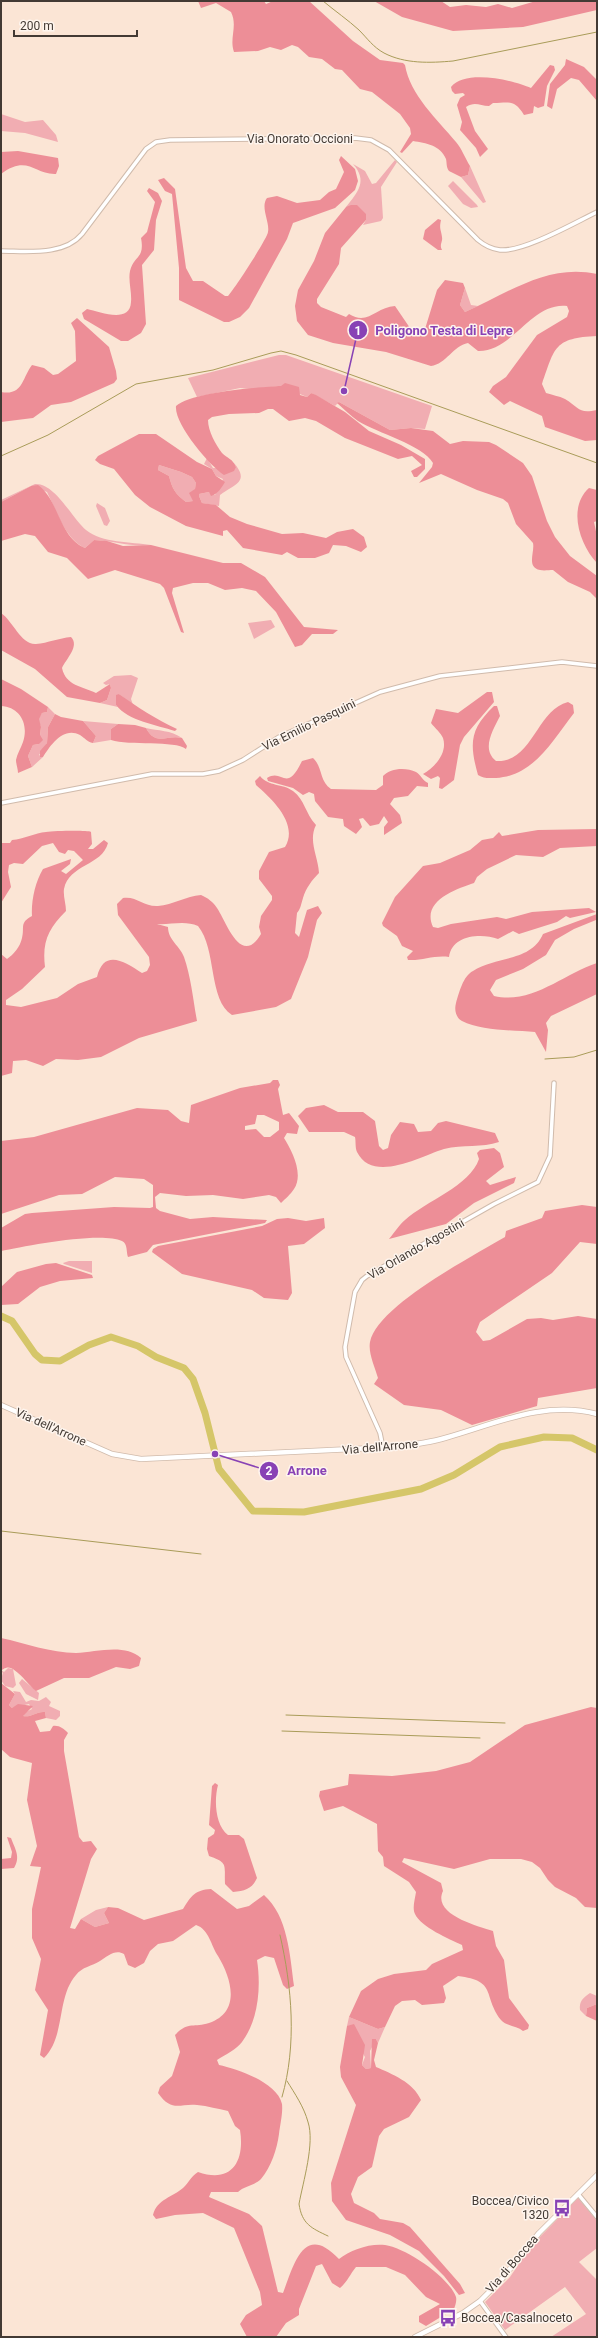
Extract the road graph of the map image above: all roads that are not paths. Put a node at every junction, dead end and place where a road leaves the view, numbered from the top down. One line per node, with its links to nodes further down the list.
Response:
1 (597, 212): 2 (street, Via Onorato Occioni)
2 (1, 251)
3 (597, 666): 4 (street, Via Emilio Pasquini)
4 (1, 803)
5 (554, 1084): 8 (street, Via Orlando Agostini)
6 (1, 1405): 8 (street, Via dell'Arrone)
7 (597, 1414): 8 (street, Via dell'Arrone)
8 (383, 1448)
9 (597, 2175): 10 (street, Via di Boccea)
10 (578, 2194): 11 (street); 12 (street, Via di Boccea)
11 (597, 2217)
12 (480, 2300): 13 (street, Via di Boccea); 14 (street)
13 (415, 2337)
14 (506, 2337)

